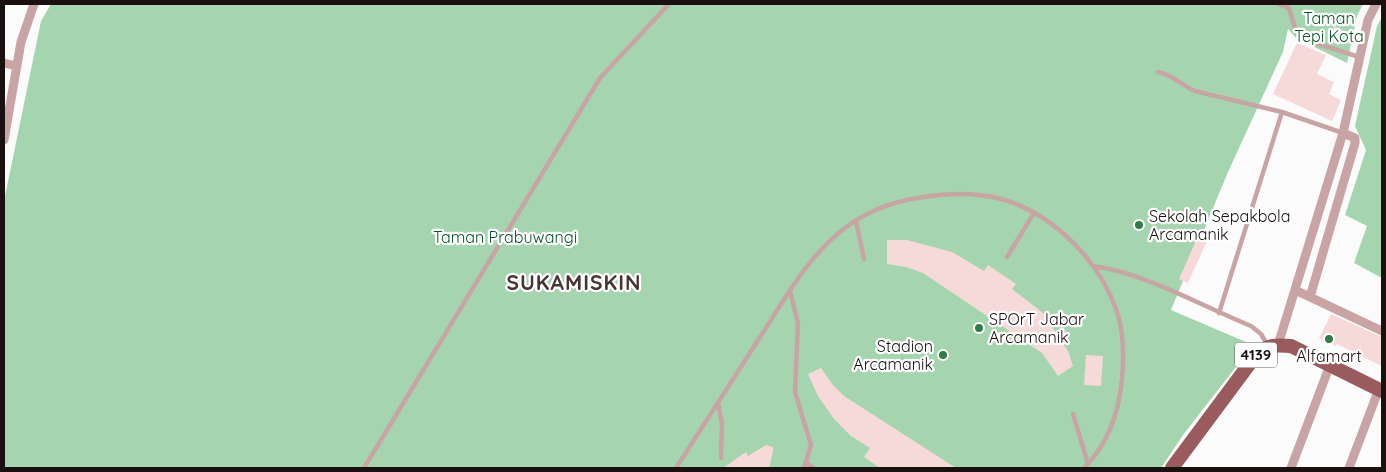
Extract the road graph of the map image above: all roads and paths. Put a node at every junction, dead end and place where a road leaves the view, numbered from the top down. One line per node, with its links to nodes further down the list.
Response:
1 (34, 4): 8 (street)
2 (669, 4): 31 (lane)
3 (1278, 4): 5 (lane)
4 (1376, 4): 6 (street)
5 (1288, 6): 6 (lane)
6 (1359, 57): 11 (street)
7 (4, 63): 8 (street)
8 (16, 66): 12 (street)
9 (1158, 72): 10 (lane)
10 (1282, 112): 11 (lane); 21 (lane)
11 (1343, 133): 18 (street); 20 (street)
12 (4, 140)
13 (1034, 214): 14 (lane); 15 (lane); 17 (lane)
14 (856, 221): 16 (lane); 19 (lane)
15 (1007, 257)
16 (864, 259)
17 (1093, 266): 21 (lane); 30 (lane)
18 (1295, 290): 20 (street); 23 (street)
19 (790, 292): 26 (lane); 29 (lane)
20 (1310, 297): 22 (street)
21 (1219, 313): 23 (lane)
22 (1382, 331)
23 (1273, 346): 24 (main road, 4139); 34 (main road, 4139)
24 (1330, 365): 25 (main road, 4139); 35 (street)
25 (1380, 390): 36 (street)
26 (718, 403): 28 (lane); 32 (lane)
27 (1073, 414): 30 (lane)
28 (720, 458)
29 (805, 466): 33 (lane)
30 (1086, 466)
31 (364, 468)
32 (676, 468)
33 (814, 468)
34 (1172, 468)
35 (1291, 468)
36 (1349, 468)

